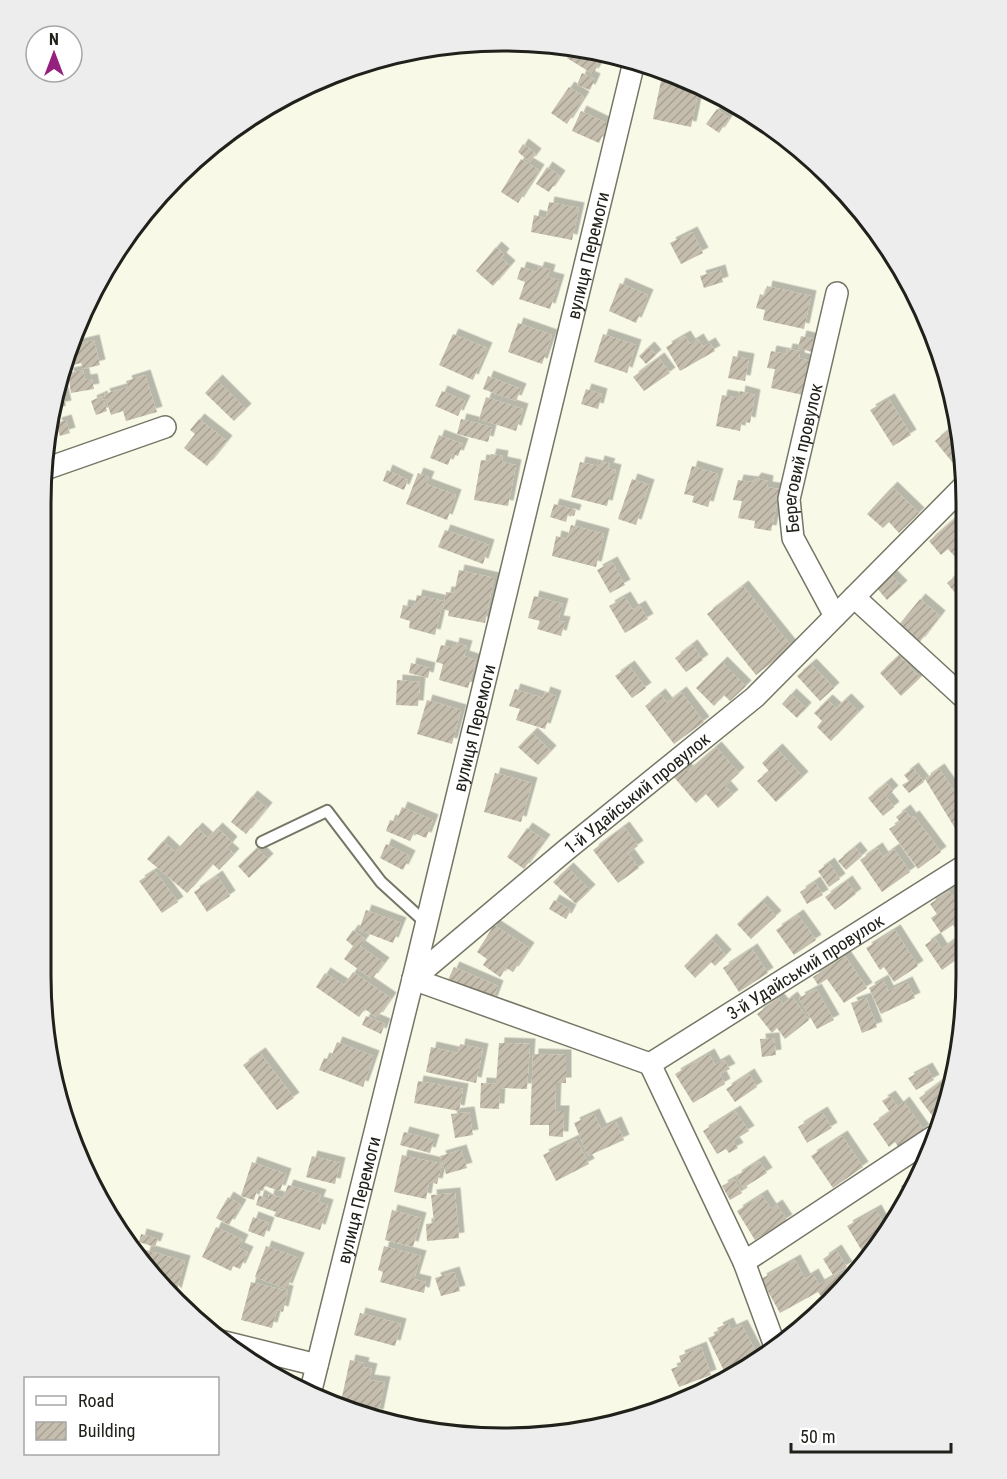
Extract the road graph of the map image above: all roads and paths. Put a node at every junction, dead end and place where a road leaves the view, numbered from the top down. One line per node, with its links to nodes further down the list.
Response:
1 (632, 70): 11 (street, вулиця Перемоги)
2 (837, 293): 7 (street, Береговий провулок)
3 (165, 427): 4 (street)
4 (53, 466)
5 (956, 494): 6 (street, 1-й Удайський провулок)
6 (854, 597): 7 (street, 1-й Удайський провулок); 8 (street)
7 (835, 616): 12 (street, 1-й Удайський провулок)
8 (956, 691)
9 (262, 842): 11 (lane)
10 (956, 871): 13 (street, 3-й Удайський провулок)
11 (426, 923): 12 (street, вулиця Перемоги)
12 (413, 979): 13 (street); 18 (street, вулиця Перемоги)
13 (650, 1064): 15 (street)
14 (924, 1143): 15 (street)
15 (744, 1262): 16 (street)
16 (772, 1339)
17 (246, 1348): 18 (street)
18 (317, 1365): 19 (street, вулиця Перемоги)
19 (312, 1385)

